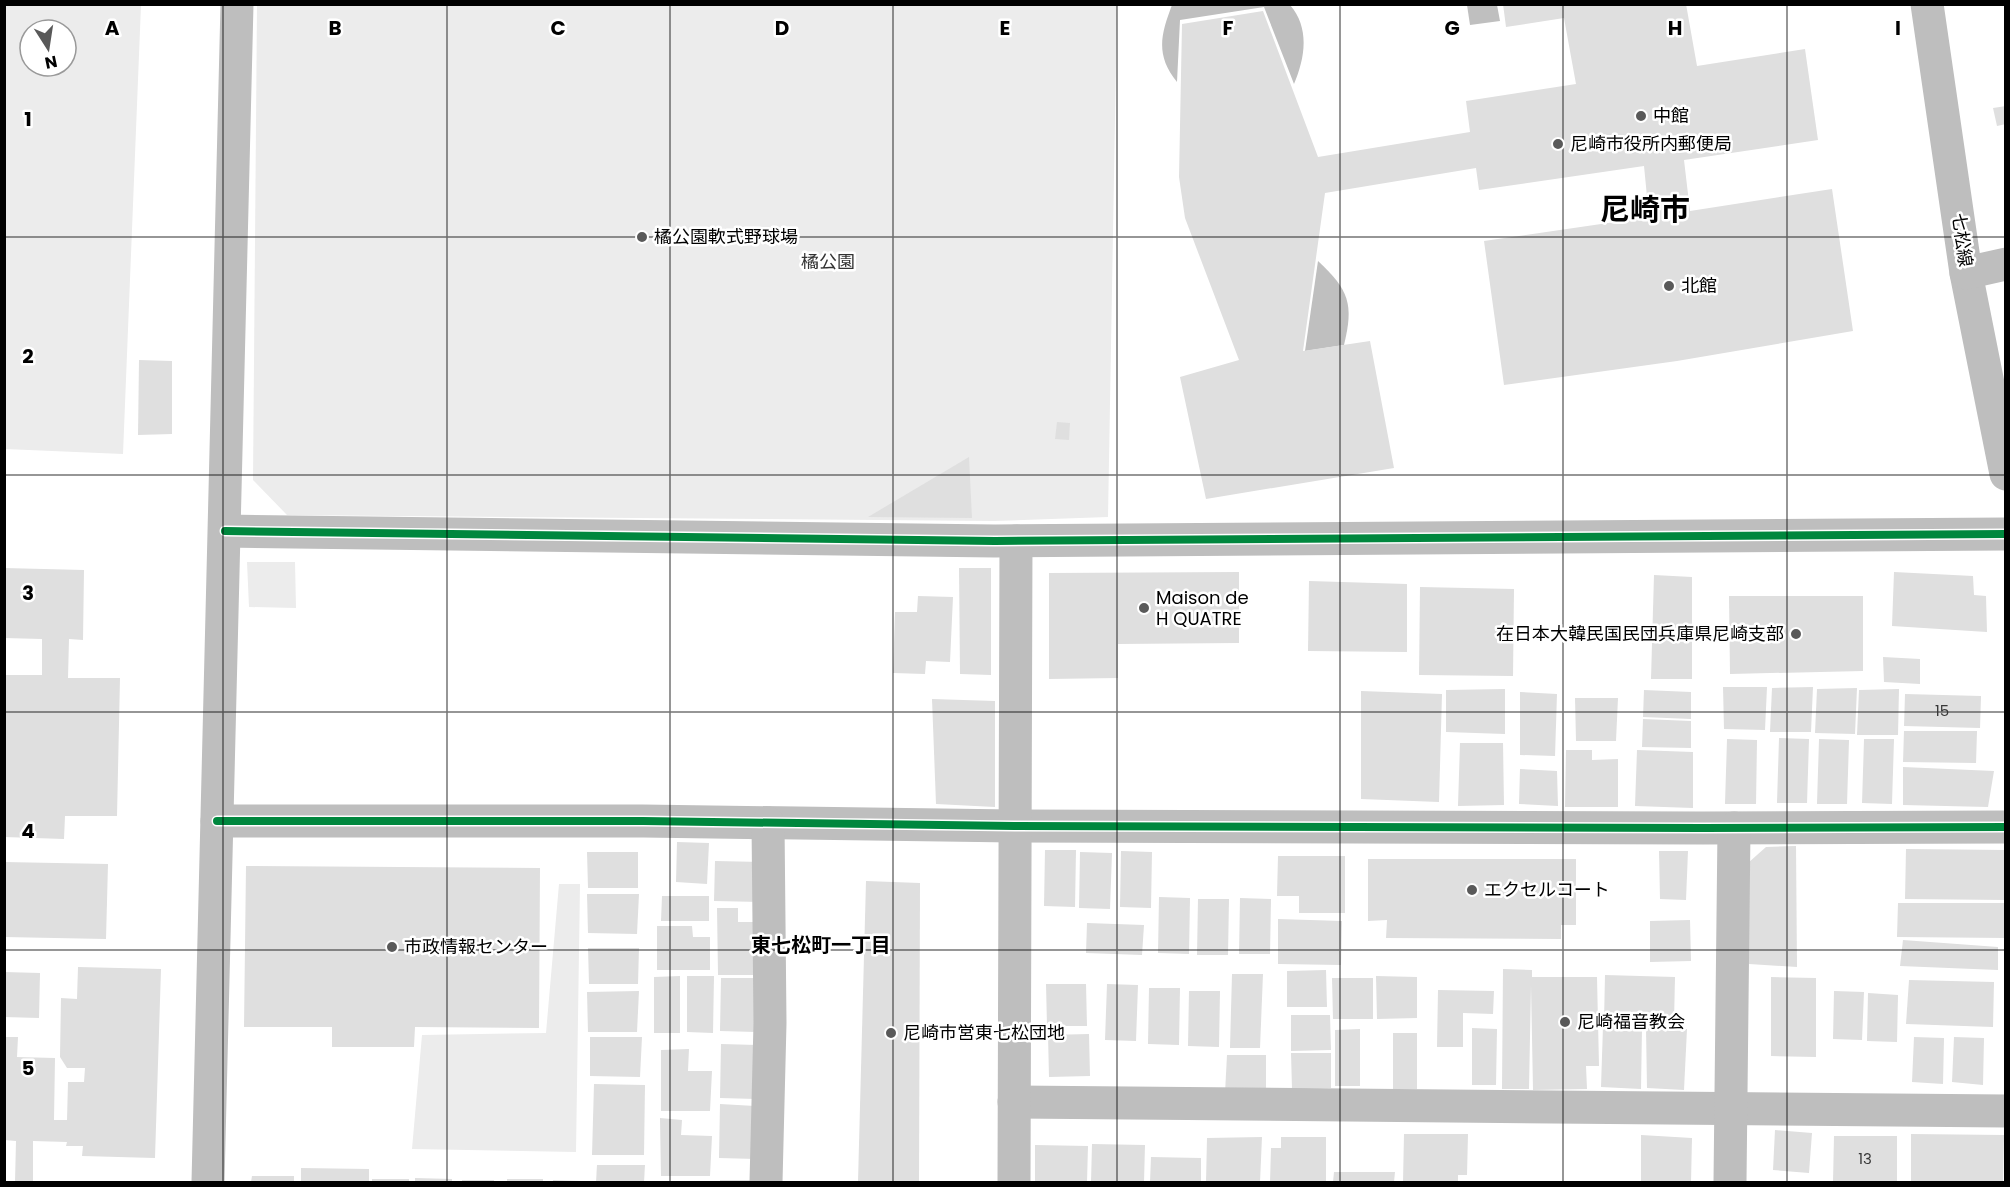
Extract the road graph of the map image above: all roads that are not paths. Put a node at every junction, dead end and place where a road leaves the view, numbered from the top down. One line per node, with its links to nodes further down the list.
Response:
1 (237, 4): 6 (street)
2 (1927, 4): 4 (street, 七松線)
3 (2006, 264): 4 (street)
4 (1966, 273): 5 (street, 七松線)
5 (2006, 474)
6 (225, 531): 8 (street); 9 (street)
7 (2006, 534): 8 (street)
8 (1016, 541): 11 (street)
9 (217, 821): 10 (street); 17 (street)
10 (768, 823): 11 (street); 18 (street)
11 (1014, 826): 13 (street); 14 (street)
12 (2006, 826): 13 (street)
13 (1734, 828): 15 (street)
14 (1014, 1102): 15 (street); 19 (street)
15 (1730, 1109): 16 (street); 20 (street)
16 (2006, 1111)
17 (208, 1182)
18 (766, 1182)
19 (1014, 1182)
20 (1730, 1182)

